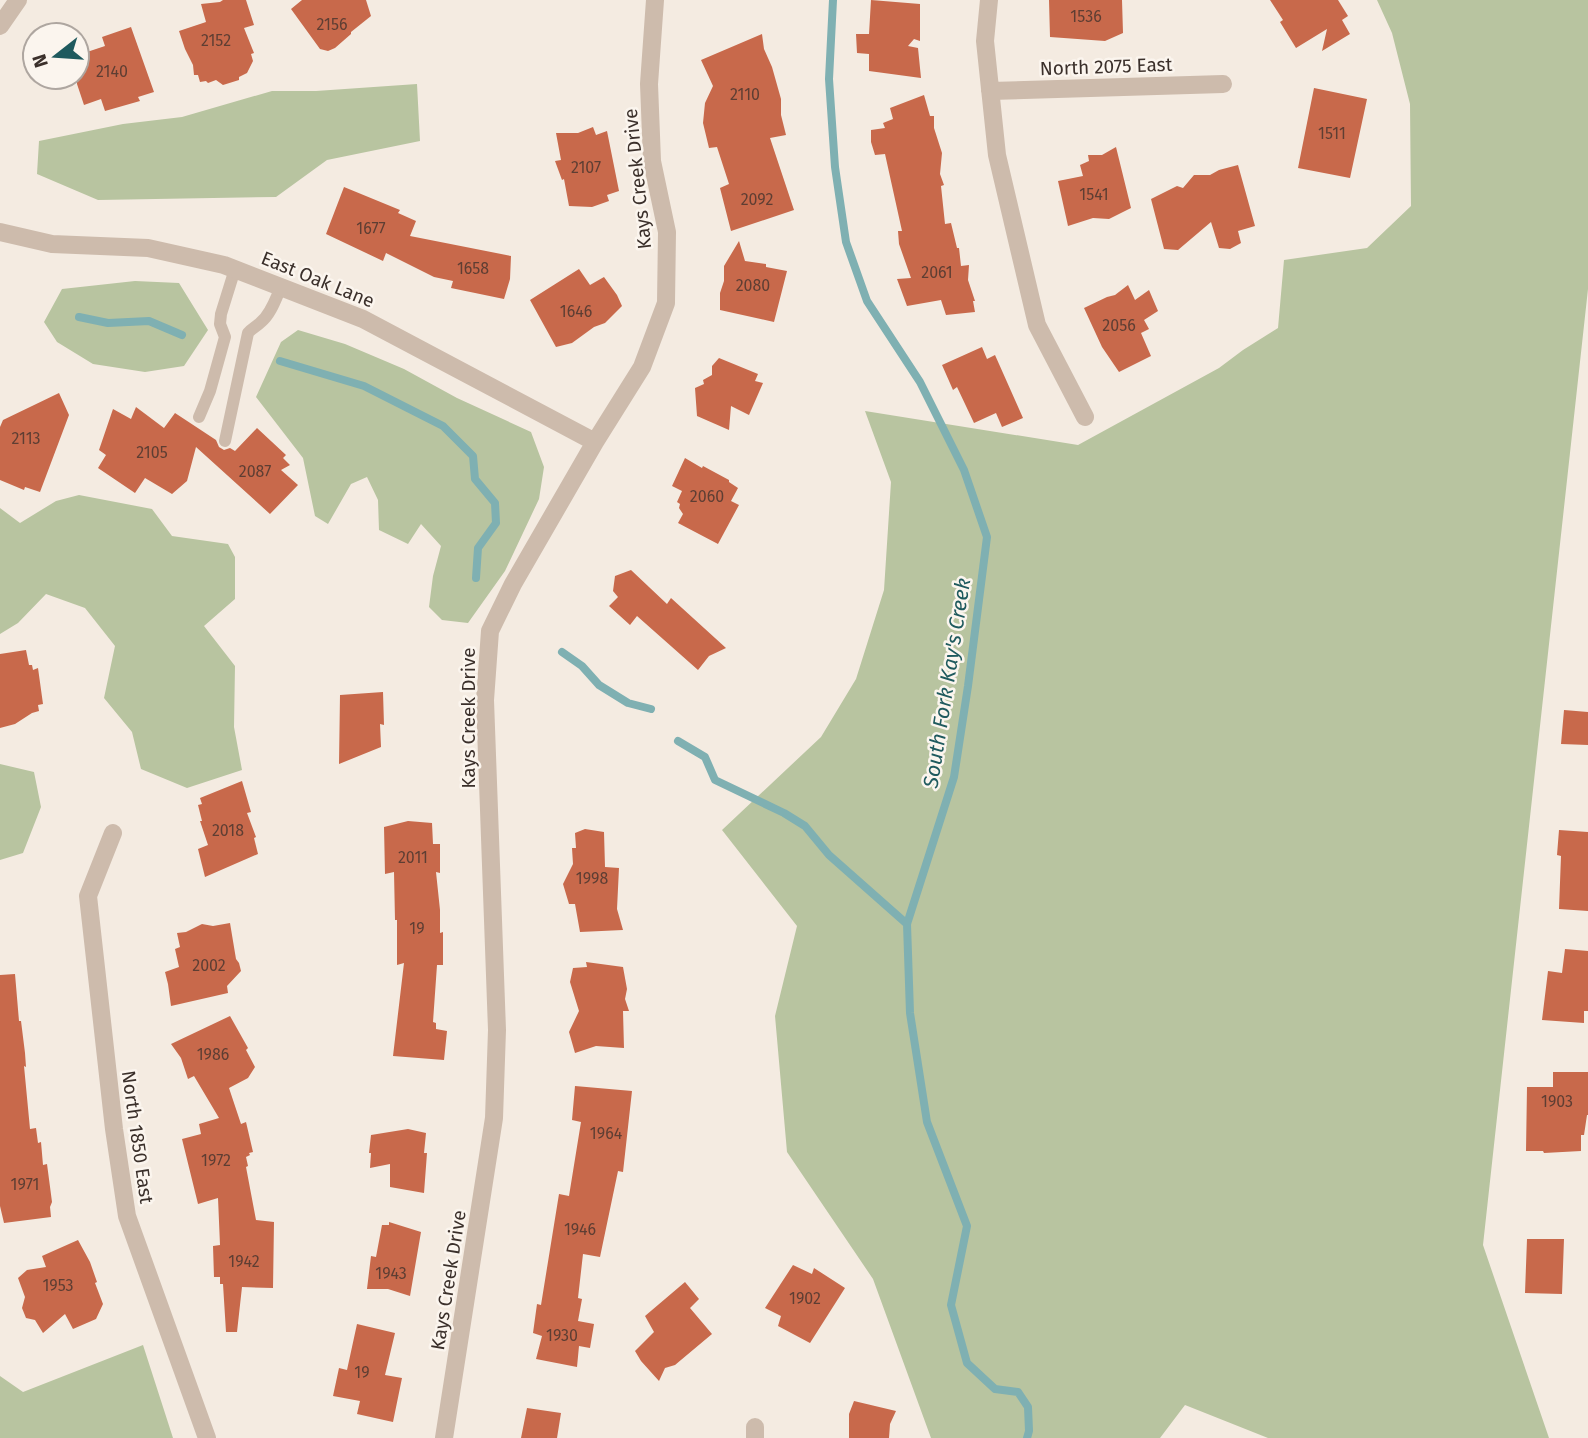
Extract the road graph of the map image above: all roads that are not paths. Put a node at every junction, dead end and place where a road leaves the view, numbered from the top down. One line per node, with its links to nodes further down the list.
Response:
1 (18, 0): 4 (street)
2 (655, 0): 13 (street, Kays Creek Drive)
3 (989, 0): 6 (street)
4 (0, 26)
5 (1223, 84): 6 (street, North 2075 East)
6 (990, 91): 11 (street)
7 (0, 232): 8 (street, East Oak Lane)
8 (235, 269): 9 (street, East Oak Lane); 10 (lane)
9 (281, 287): 12 (lane); 13 (street, East Oak Lane)
10 (199, 417)
11 (1085, 417)
12 (225, 441)
13 (595, 442): 16 (street, Kays Creek Drive)
14 (113, 832): 15 (street, North 1850 East)
15 (207, 1438)
16 (444, 1438)

